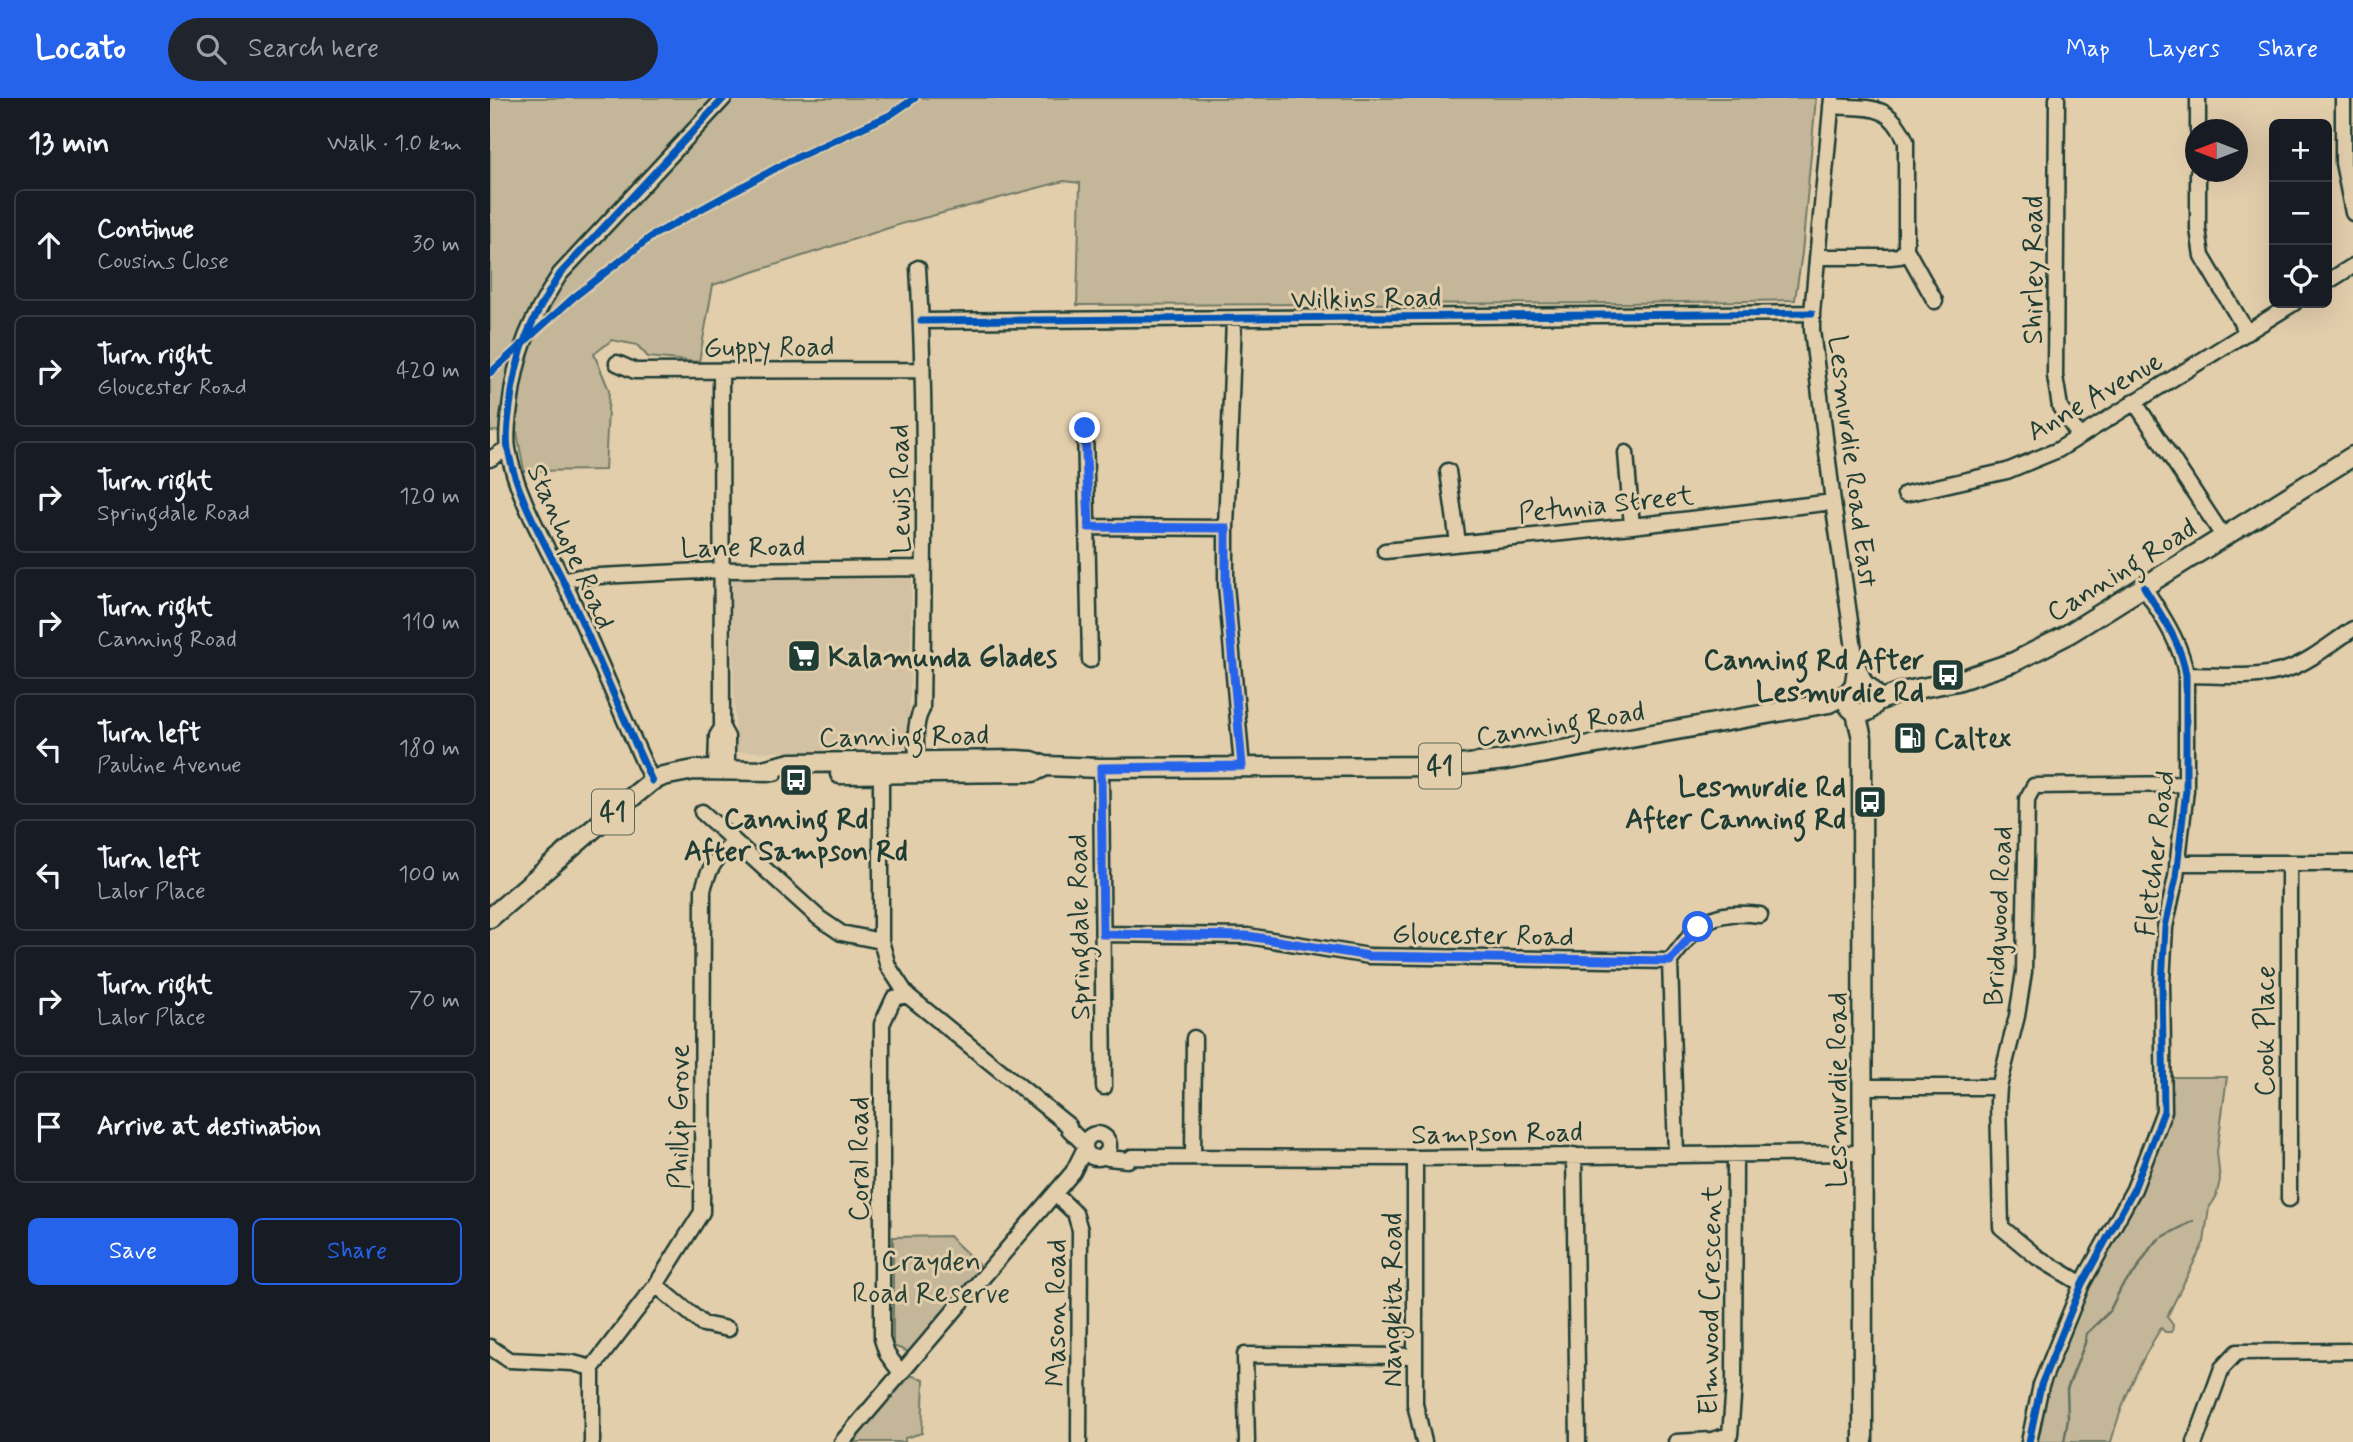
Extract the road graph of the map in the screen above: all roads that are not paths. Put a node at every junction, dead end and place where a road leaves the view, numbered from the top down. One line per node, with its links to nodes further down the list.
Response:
1 (723, 98): 26 (street, Stanhope Road)
2 (2057, 98): 25 (street, Shirley Road)
3 (2197, 98): 6 (street)
4 (2343, 98): 8 (street)
5 (1832, 102): 9 (street); 10 (street, Lesmurdie Road East)
6 (2197, 119)
7 (2197, 182): 19 (street)
8 (2353, 213)
9 (1906, 249): 10 (street); 14 (street)
10 (1817, 257): 16 (street, Lesmurdie Road East)
11 (2353, 266): 13 (street)
12 (918, 268): 18 (street, Lewis Road)
13 (2332, 279)
14 (1935, 300)
15 (2286, 308): 19 (street, Anne Avenue)
16 (1812, 313): 17 (street, Wilkins Road); 32 (street, Lesmurdie Road East)
17 (1234, 319): 18 (street, Wilkins Road); 35 (street)
18 (922, 321): 22 (street, Lewis Road)
19 (2247, 332): 23 (street, Anne Avenue)
20 (617, 363): 21 (street, Guppy Road)
21 (721, 370): 22 (street, Guppy Road); 40 (street)
22 (922, 370): 39 (street, Lewis Road)
23 (2134, 401): 25 (street, Anne Avenue); 36 (street)
24 (1085, 428): 34 (street)
25 (2079, 436): 31 (street, Anne Avenue)
26 (508, 448): 29 (street); 41 (street, Stanhope Road)
27 (1626, 453): 33 (street)
28 (2353, 456): 36 (main road, Canning Road)
29 (490, 459)
30 (1448, 471): 37 (street)
31 (1905, 494)
32 (1833, 502): 33 (street, Petunia Street); 46 (street, Lesmurdie Road East)
33 (1632, 526): 37 (street, Petunia Street)
34 (1089, 527): 35 (street); 44 (street)
35 (1226, 528): 48 (street)
36 (2222, 536): 42 (main road, Canning Road)
37 (1458, 543): 38 (street, Petunia Street)
38 (1385, 551)
39 (924, 568): 40 (street, Lane Road); 47 (street, Lewis Road)
40 (722, 570): 41 (street, Lane Road); 51 (street)
41 (563, 581): 52 (street, Stanhope Road)
42 (2144, 587): 45 (street, Fletcher Road); 46 (main road, Canning Road)
43 (2353, 629): 45 (street)
44 (1090, 660)
45 (2186, 675): 53 (street, Fletcher Road)
46 (1860, 699): 48 (main road, Canning Road / 41); 67 (main road, Lesmurdie Road)
47 (922, 764): 49 (main road, Canning Road / 41); 50 (main road, Canning Road / 41)
48 (1242, 766): 50 (main road, Canning Road / 41)
49 (881, 768): 51 (main road, Canning Road / 41); 62 (street, Sampson Road)
50 (1101, 768): 61 (street, Springdale Road)
51 (721, 770): 52 (main road, Canning Road / 41)
52 (652, 781): 60 (main road, Canning Road / 41)
53 (2186, 784): 56 (street, Fletcher Road); 68 (street, Bridgwood Road)
54 (702, 812): 55 (street)
55 (735, 842): 62 (street); 79 (street, Phillip Grove)
56 (2177, 863): 58 (street); 78 (street, Fletcher Road)
57 (2353, 863): 58 (street)
58 (2289, 864): 77 (street, Cook Place)
59 (1760, 915): 63 (street)
60 (490, 918)
61 (1103, 934): 63 (street, Gloucester Road); 66 (street, Springdale Road)
62 (881, 941): 64 (street, Sampson Road)
63 (1670, 961): 71 (street)
64 (907, 995): 69 (street, Sampson Road); 85 (street, Coral Road)
65 (1194, 1038): 74 (street)
66 (1104, 1087)
67 (1862, 1087): 68 (street); 70 (main road, Lesmurdie Road)
68 (1999, 1087): 78 (street, Bridgwood Road)
69 (1095, 1147): 74 (street, Sampson Road); 76 (street)
70 (1863, 1153): 72 (street, Sampson Road); 93 (main road, Lesmurdie Road)
71 (1676, 1154): 72 (street, Sampson Road); 73 (street, Sampson Road)
72 (1735, 1154): 92 (street, Elmwood Crescent)
73 (1574, 1155): 75 (street, Sampson Road); 91 (street)
74 (1193, 1157): 75 (street, Sampson Road)
75 (1415, 1158): 83 (street, Nangkita Road)
76 (1055, 1194): 85 (street); 88 (street, Mason Road)
77 (2289, 1199)
78 (2082, 1284): 94 (street, Fletcher Road)
79 (656, 1285): 80 (street); 84 (street, Phillip Grove)
80 (728, 1329)
81 (490, 1347): 84 (street)
82 (2353, 1351): 95 (street)
83 (1414, 1356): 89 (street); 90 (street, Nangkita Road)
84 (592, 1368): 86 (street)
85 (901, 1373): 87 (street)
86 (592, 1442)
87 (842, 1442)
88 (1079, 1442)
89 (1247, 1442)
90 (1424, 1442)
91 (1578, 1442)
92 (1676, 1442)
93 (1863, 1442)
94 (2029, 1442)
95 (2195, 1442)

